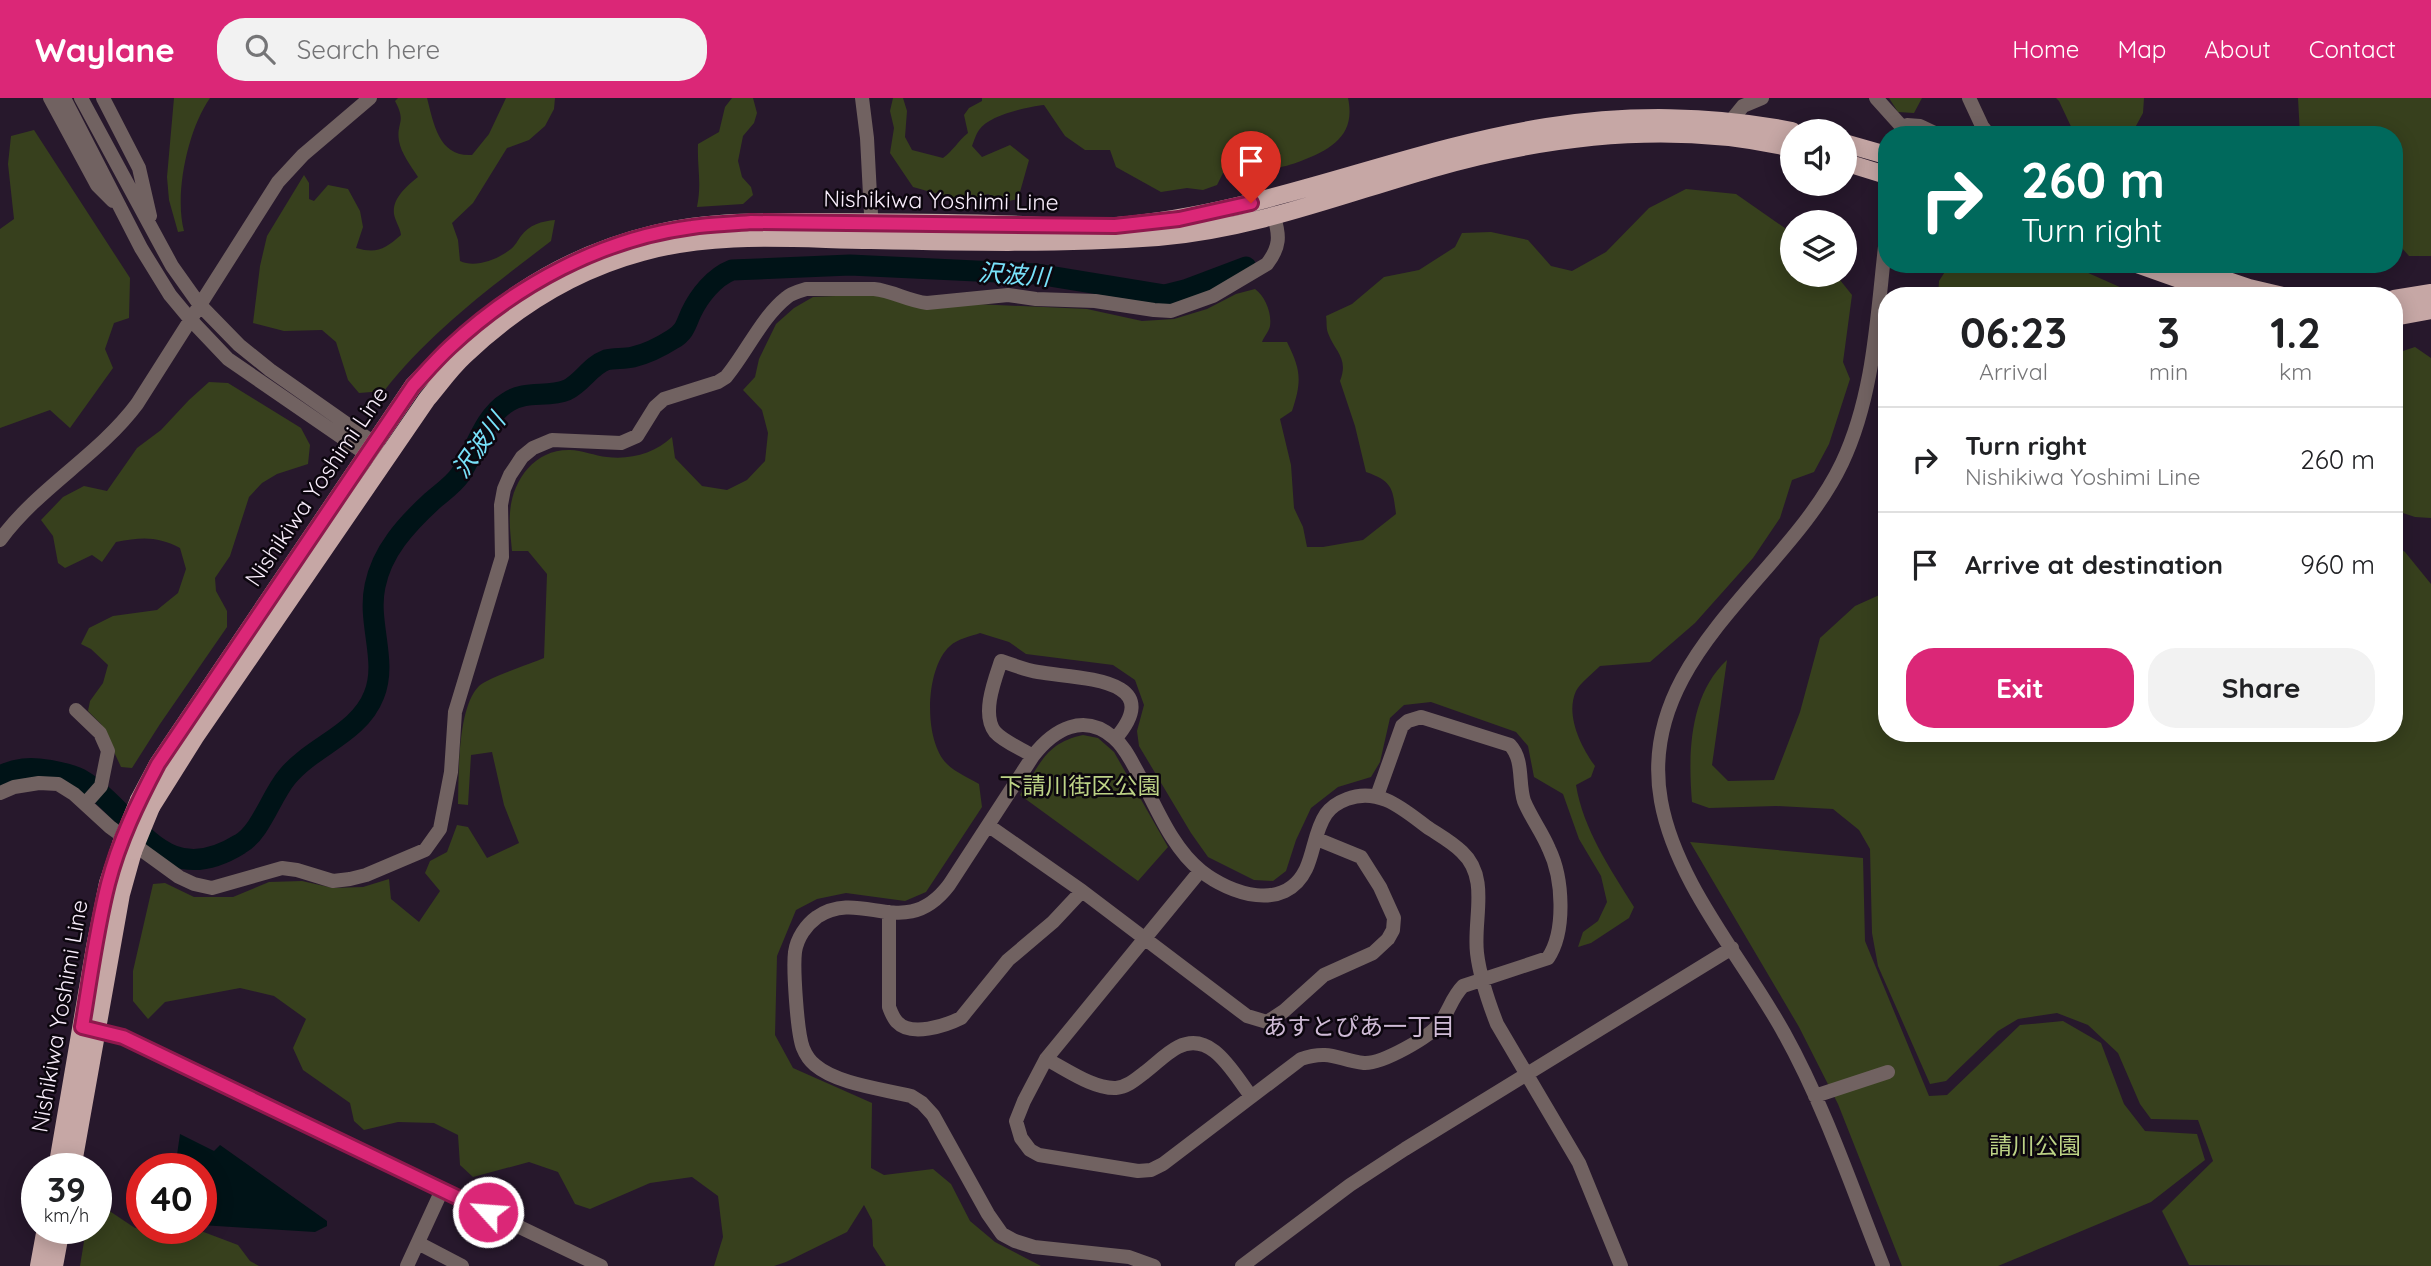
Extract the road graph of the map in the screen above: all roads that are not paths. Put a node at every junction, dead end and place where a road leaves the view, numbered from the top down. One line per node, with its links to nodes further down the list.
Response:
1 (50, 98): 19 (street)
2 (64, 98): 19 (street)
3 (81, 98): 22 (street)
4 (103, 98): 22 (street)
5 (370, 98): 30 (street)
6 (862, 98): 21 (street)
7 (1762, 98): 10 (street)
8 (1876, 98): 11 (street)
9 (1969, 98): 12 (street)
10 (1730, 122): 13 (main road, Nishikiwa Yoshimi Line); 21 (main road, Nishikiwa Yoshimi Line)
11 (1897, 126)
12 (1982, 126)
13 (1780, 129)
14 (1780, 146): 20 (main road, Nishikiwa Yoshimi Line)
15 (1857, 147): 16 (main road)
16 (1878, 153)
17 (1857, 166): 18 (main road)
18 (1878, 173)
19 (122, 209): 34 (street)
20 (1274, 216): 23 (main road, Nishikiwa Yoshimi Line); 43 (street)
21 (872, 222): 23 (street); 35 (main road, Nishikiwa Yoshimi Line)
22 (153, 229): 30 (street)
23 (873, 240): 36 (main road, Nishikiwa Yoshimi Line)
24 (2162, 273): 26 (main road)
25 (2205, 273): 27 (main road)
26 (2202, 287)
27 (2246, 287)
28 (2431, 293): 29 (main road)
29 (2403, 298)
30 (199, 304): 34 (street); 35 (street)
31 (1878, 307): 51 (street)
32 (2431, 310): 33 (main road)
33 (2403, 315)
34 (190, 319): 35 (street); 37 (street)
35 (370, 449): 36 (street); 44 (main road, Nishikiwa Yoshimi Line)
36 (385, 458): 44 (main road, Nishikiwa Yoshimi Line)
37 (0, 540)
38 (76, 710): 43 (street)
39 (1115, 739): 40 (street); 40 (street); 47 (street)
40 (1033, 756): 45 (street)
41 (0, 793): 43 (street)
42 (1377, 796): 46 (street); 52 (street); 52 (street)
43 (87, 802)
44 (145, 804): 53 (main road, Nishikiwa Yoshimi Line, bridge)
45 (989, 826): 48 (street); 49 (street)
46 (1317, 839): 47 (street); 50 (street)
47 (1200, 871): 50 (street)
48 (1082, 891): 49 (street); 50 (street)
49 (889, 912): 70 (street)
50 (1145, 939): 54 (street)
51 (1732, 948): 56 (street); 58 (street)
52 (1482, 979): 56 (street); 57 (street)
53 (90, 1029): 59 (main road, Nishikiwa Yoshimi Line); 60 (main road, Nishikiwa Yoshimi Line); 61 (street)
54 (1046, 1059): 57 (street); 57 (street)
55 (1888, 1072): 58 (street)
56 (1527, 1074): 71 (street); 72 (street)
57 (1251, 1096)
58 (1815, 1096): 73 (street)
59 (61, 1153)
60 (74, 1153)
61 (442, 1190): 62 (street); 69 (street)
62 (418, 1243): 67 (street); 68 (street)
63 (43, 1244): 65 (main road)
64 (58, 1244): 66 (main road)
65 (39, 1266)
66 (54, 1266)
67 (407, 1266)
68 (462, 1266)
69 (601, 1266)
70 (1154, 1266)
71 (1242, 1266)
72 (1621, 1266)
73 (1883, 1266)

